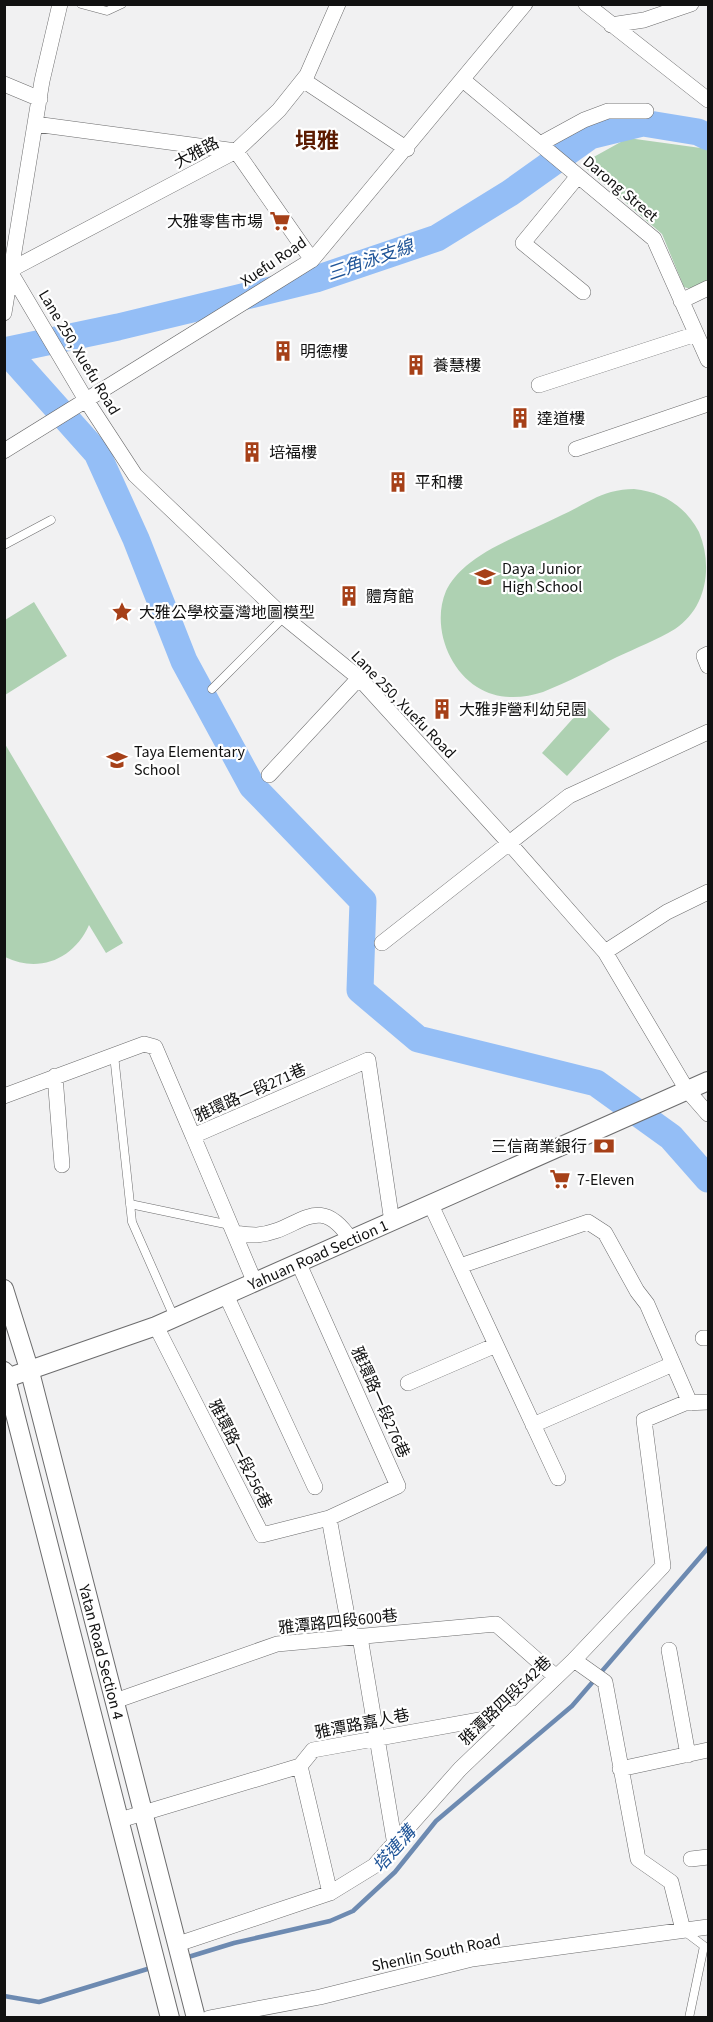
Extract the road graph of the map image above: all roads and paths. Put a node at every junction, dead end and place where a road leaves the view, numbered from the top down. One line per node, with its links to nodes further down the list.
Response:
1 (60, 4): 12 (street)
2 (81, 4): 3 (lane)
3 (122, 4)
4 (338, 4): 9 (street, 大雅路)
5 (525, 4): 10 (street, Xuefu Road)
6 (586, 4): 8 (street)
7 (691, 4): 8 (street)
8 (611, 25): 13 (street)
9 (303, 80): 17 (street); 18 (street, 大雅路)
10 (463, 80): 16 (street, Darong Street); 17 (street, Xuefu Road)
11 (4, 84): 12 (street)
12 (40, 99): 15 (street)
13 (708, 100)
14 (646, 111): 16 (street)
15 (36, 124): 18 (street); 21 (street)
16 (542, 146): 19 (street, Darong Street)
17 (407, 149): 20 (street, Xuefu Road)
18 (236, 151): 20 (street); 21 (street, 大雅路)
19 (576, 174): 23 (street); 24 (street, Darong Street)
20 (312, 260): 29 (street, Xuefu Road)
21 (12, 272): 25 (street); 29 (street, Lane 250, Xuefu Road)
22 (708, 288): 24 (street)
23 (583, 292)
24 (681, 301): 26 (street, Darong Street)
25 (4, 313)
26 (696, 334): 27 (street, Darong Street); 28 (street)
27 (708, 360)
28 (539, 385)
29 (86, 400): 32 (street, Xuefu Road); 35 (street, Lane 250, Xuefu Road)
30 (708, 404): 31 (street)
31 (576, 449)
32 (4, 451)
33 (51, 520): 34 (lane)
34 (4, 545)
35 (284, 616): 38 (street, Lane 250, Xuefu Road); 39 (lane)
36 (708, 654): 37 (street)
37 (708, 666)
38 (359, 678): 41 (street); 42 (street, Lane 250, Xuefu Road)
39 (212, 689)
40 (708, 732): 42 (street)
41 (269, 775)
42 (510, 844): 44 (street); 45 (street, Lane 250, Xuefu Road)
43 (708, 892): 45 (street)
44 (382, 943)
45 (605, 952): 49 (street, Lane 250, Xuefu Road)
46 (114, 1055): 47 (street); 52 (street); 54 (lane)
47 (56, 1076): 50 (street); 53 (street)
48 (708, 1081): 49 (street, Yahuan Road Section 1)
49 (687, 1090): 51 (street, Lane 250, Xuefu Road); 55 (street, Yahuan Road Section 1)
50 (4, 1096)
51 (708, 1114)
52 (193, 1136): 56 (street, 雅環路一段271巷); 57 (street, 雅環路一段271巷)
53 (62, 1165)
54 (130, 1204): 57 (lane); 64 (lane)
55 (431, 1204): 56 (street, Yahuan Road Section 1); 60 (street)
56 (392, 1222): 58 (street, Yahuan Road Section 1)
57 (232, 1229): 58 (street); 61 (street, 雅環路一段271巷)
58 (351, 1240): 59 (street, Yahuan Road Section 1)
59 (299, 1264): 61 (street, Yahuan Road Section 1); 76 (street, 雅環路一段276巷)
60 (460, 1266): 66 (street); 67 (street)
61 (255, 1283): 63 (street, Yahuan Road Section 1)
62 (4, 1289): 68 (street, Yatan Road Section 4)
63 (226, 1296): 64 (street, Yahuan Road Section 1); 75 (street)
64 (175, 1318): 65 (street, Yahuan Road Section 1)
65 (156, 1326): 68 (street, Yahuan Road Section 1); 76 (street, 雅環路一段256巷)
66 (496, 1345): 70 (street); 73 (street)
67 (673, 1364): 72 (street); 73 (street)
68 (30, 1372): 69 (street, Yahuan Road Section 1); 81 (street, Yatan Road Section 4)
69 (5, 1376): 89 (street, Yatan Road Section 4)
70 (408, 1383)
71 (708, 1402): 72 (street, 雅潭路四段542巷)
72 (690, 1403): 79 (street, 雅潭路四段542巷)
73 (533, 1425): 74 (street)
74 (558, 1478)
75 (315, 1487)
76 (329, 1518): 77 (street)
77 (356, 1637): 80 (street, 雅潭路四段600巷); 81 (street, 雅潭路四段600巷); 83 (street)
78 (669, 1650): 85 (street)
79 (574, 1660): 80 (street, 雅潭路四段542巷); 87 (street)
80 (555, 1676): 82 (street, 雅潭路四段542巷)
81 (115, 1701): 88 (street, Yatan Road Section 4)
82 (517, 1713): 83 (street, 雅潭路嘉人巷); 90 (street, 雅潭路四段542巷)
83 (378, 1738): 86 (street, 雅潭路嘉人巷); 90 (street)
84 (708, 1750): 85 (street)
85 (688, 1755): 87 (street)
86 (300, 1766): 88 (street, 雅潭路嘉人巷); 93 (street)
87 (620, 1768): 95 (street)
88 (144, 1813): 89 (street, 雅潭路嘉人巷); 96 (street, Yatan Road Section 4)
89 (120, 1820): 97 (street, Yatan Road Section 4)
90 (395, 1845): 93 (street, 雅潭路四段542巷)
91 (708, 1857): 92 (street)
92 (691, 1859)
93 (330, 1893): 96 (street, 雅潭路四段542巷)
94 (708, 1927): 95 (street, Shenlin South Road)
95 (683, 1930): 99 (street, Shenlin South Road); 100 (lane)
96 (178, 1944): 98 (street, Yatan Road Section 4)
97 (170, 2018)
98 (196, 2018)
99 (209, 2018)
100 (689, 2018)

